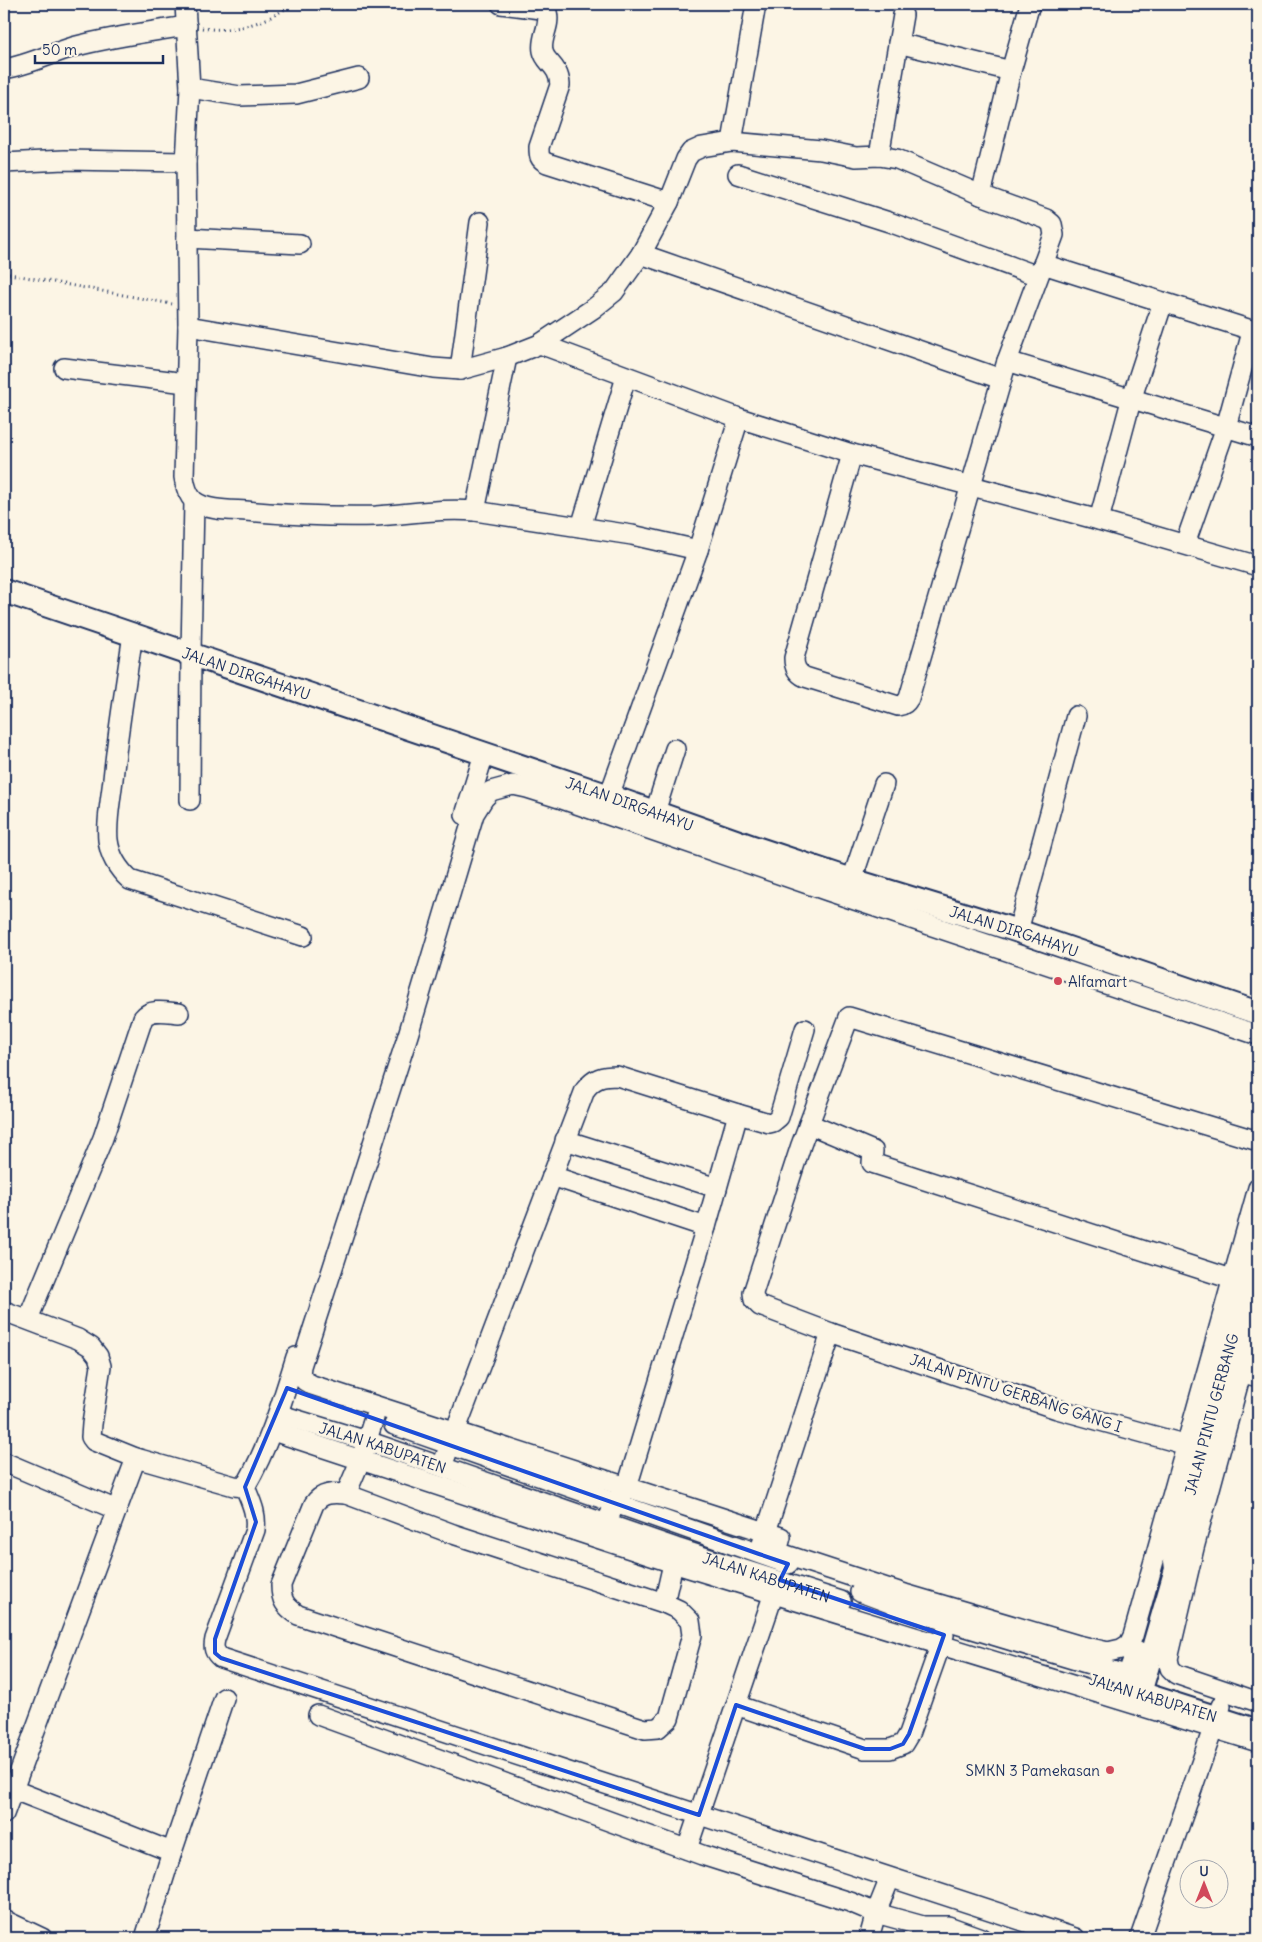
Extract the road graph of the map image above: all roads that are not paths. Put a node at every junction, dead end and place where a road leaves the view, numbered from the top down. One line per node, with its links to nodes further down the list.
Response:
1 (185, 4): 6 (street)
2 (501, 4): 18 (street)
3 (756, 4): 12 (street)
4 (1030, 4): 9 (street)
5 (903, 15): 7 (street)
6 (186, 26): 8 (street); 11 (street)
7 (898, 43): 9 (street); 13 (street)
8 (4, 69)
9 (1011, 71): 17 (street)
10 (359, 78): 11 (street)
11 (190, 88): 14 (street)
12 (732, 142): 13 (street); 18 (street)
13 (879, 156): 17 (street)
14 (186, 162): 15 (street); 20 (street)
15 (4, 163)
16 (738, 174): 23 (street)
17 (981, 195): 23 (street)
18 (669, 202): 22 (street)
19 (480, 222): 29 (street)
20 (187, 238): 21 (street); 25 (street)
21 (300, 244)
22 (641, 254): 26 (street); 30 (street)
23 (1041, 270): 24 (street); 30 (street)
24 (1163, 302): 33 (street); 35 (street)
25 (188, 326): 29 (street); 32 (street)
26 (540, 344): 27 (street); 31 (street)
27 (507, 357): 29 (street); 40 (street)
28 (64, 368): 32 (street)
29 (460, 370)
30 (1004, 370): 33 (street); 38 (street)
31 (626, 377): 34 (street); 42 (street)
32 (186, 382): 39 (street)
33 (1132, 398): 35 (street); 41 (street)
34 (740, 418): 37 (street); 44 (street)
35 (1226, 426): 36 (street); 43 (street)
36 (1258, 437)
37 (852, 454): 38 (street); 38 (street)
38 (970, 485): 41 (street)
39 (194, 501): 40 (street); 48 (street)
40 (475, 510): 42 (street)
41 (1099, 520): 43 (street)
42 (581, 528): 44 (street)
43 (1185, 544): 45 (street)
44 (698, 550): 53 (street)
45 (1258, 566)
46 (4, 591): 47 (main road, JALAN DIRGAHAYU)
47 (133, 634): 48 (main road, JALAN DIRGAHAYU); 58 (street)
48 (191, 653): 51 (main road, JALAN DIRGAHAYU); 54 (street)
49 (1076, 716): 57 (street)
50 (675, 749): 55 (street)
51 (484, 754): 53 (main road, JALAN DIRGAHAYU); 77 (street)
52 (884, 784): 56 (street)
53 (608, 796): 55 (main road, JALAN DIRGAHAYU)
54 (190, 800)
55 (655, 812): 56 (main road, JALAN DIRGAHAYU)
56 (852, 880): 57 (main road, JALAN DIRGAHAYU)
57 (1018, 930): 60 (main road, JALAN DIRGAHAYU)
58 (303, 936)
59 (179, 1013): 74 (street)
60 (1258, 1013)
61 (805, 1029): 63 (street)
62 (1258, 1035): 80 (street)
63 (738, 1114): 65 (street); 68 (street)
64 (809, 1124): 66 (street, JALAN PINTU GERBANG GANG I); 71 (street); 75 (street, JALAN PINTU GERBANG GANG I)
65 (565, 1140): 67 (street); 68 (street)
66 (1258, 1141)
67 (552, 1176): 70 (street); 80 (street)
68 (717, 1188): 70 (street)
69 (1258, 1188): 71 (street)
70 (706, 1227): 88 (street)
71 (1250, 1270): 76 (main road, JALAN PINTU GERBANG); 82 (street)
72 (4, 1310): 74 (street)
73 (1258, 1310): 76 (street)
74 (28, 1319): 83 (street)
75 (831, 1333): 82 (street, JALAN PINTU GERBANG GANG I); 94 (street)
76 (1241, 1372): 82 (main road, JALAN PINTU GERBANG); 103 (street)
77 (286, 1388): 78 (street, JALAN KABUPATEN); 79 (street)
78 (374, 1418): 80 (street, JALAN KABUPATEN); 81 (street)
79 (275, 1422): 81 (street, JALAN KABUPATEN); 84 (street); 87 (street)
80 (452, 1438): 86 (street); 88 (street); 90 (street, JALAN KABUPATEN)
81 (367, 1441): 84 (street); 86 (street, JALAN KABUPATEN)
82 (1194, 1447): 94 (street); 101 (main road, JALAN PINTU GERBANG)
83 (136, 1458): 87 (street); 91 (street)
84 (361, 1459): 89 (street); 96 (street)
85 (4, 1462): 91 (street)
86 (442, 1466): 92 (street, JALAN KABUPATEN)
87 (245, 1487): 110 (street)
88 (626, 1487): 90 (street); 94 (street)
89 (346, 1494): 99 (street); 99 (street)
90 (615, 1503): 92 (street); 93 (street, JALAN KABUPATEN)
91 (117, 1510): 111 (street)
92 (606, 1524): 96 (street, JALAN KABUPATEN)
93 (682, 1527): 95 (street, JALAN KABUPATEN); 96 (street)
94 (766, 1532): 95 (street)
95 (759, 1554): 97 (street); 98 (street, JALAN KABUPATEN)
96 (675, 1556): 97 (street, JALAN KABUPATEN); 98 (street); 99 (street)
97 (752, 1573): 98 (street, JALAN KABUPATEN)
98 (780, 1579): 100 (street, JALAN KABUPATEN); 101 (street, JALAN KABUPATEN); 104 (street)
99 (664, 1603)
100 (942, 1640): 101 (street, JALAN KABUPATEN); 104 (street); 106 (street)
101 (1134, 1684): 106 (main road, JALAN KABUPATEN)
102 (224, 1698): 116 (street)
103 (1258, 1702)
104 (736, 1705): 114 (street)
105 (318, 1715): 112 (street)
106 (1217, 1718): 107 (main road, JALAN KABUPATEN); 108 (main road, JALAN KABUPATEN); 109 (street); 126 (street)
107 (1258, 1718)
108 (1258, 1731)
109 (1258, 1742)
110 (591, 1780): 112 (street); 114 (street)
111 (14, 1790): 113 (street); 116 (street)
112 (580, 1809): 115 (street)
113 (4, 1814)
114 (699, 1815): 115 (street); 117 (street)
115 (687, 1849): 118 (street)
116 (172, 1852): 122 (street)
117 (890, 1878): 118 (street); 125 (street)
118 (876, 1913): 120 (street); 123 (street)
119 (4, 1920): 121 (street)
120 (926, 1932): 124 (street)
121 (42, 1938)
122 (145, 1938)
123 (869, 1938)
124 (981, 1938)
125 (1075, 1938)
126 (1140, 1938)

